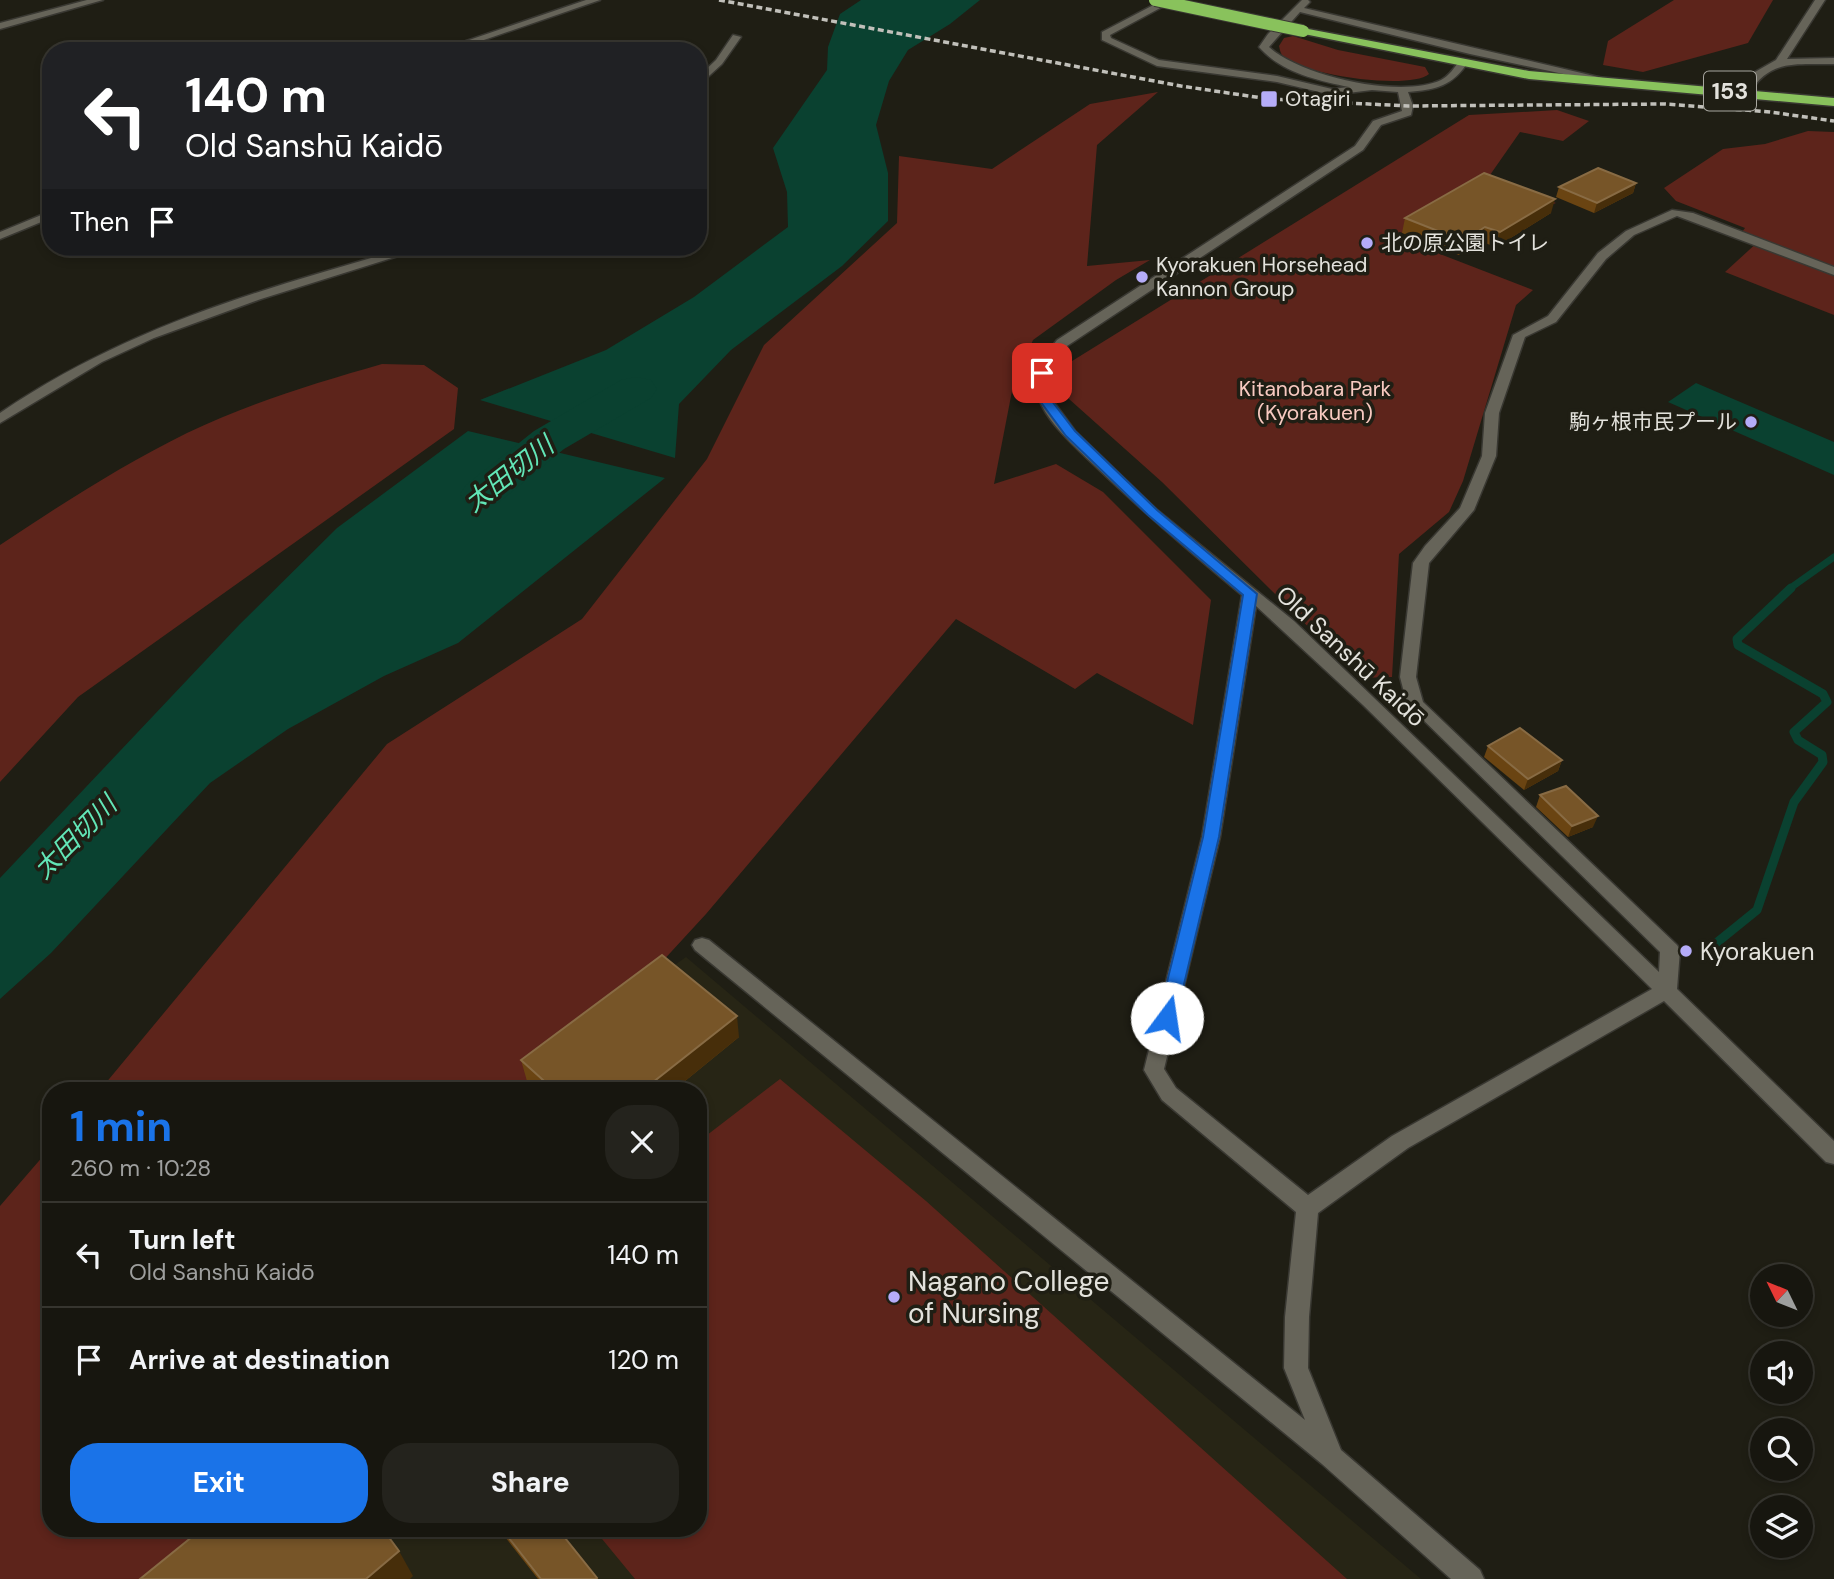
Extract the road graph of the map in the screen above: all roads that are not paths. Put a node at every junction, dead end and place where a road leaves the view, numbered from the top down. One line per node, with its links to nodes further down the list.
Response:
1 (98, 0): 8 (street)
2 (595, 0): 10 (street)
3 (1155, 0): 12 (highway, 153, bridge)
4 (1170, 0): 16 (street)
5 (1307, 0): 7 (street)
6 (1820, 0): 13 (street)
7 (1298, 9): 15 (street); 16 (street)
8 (0, 26)
9 (736, 37): 14 (street)
10 (469, 42)
11 (1834, 61): 13 (street)
12 (1463, 62): 15 (highway, 153); 17 (street)
13 (1780, 62): 18 (street)
14 (707, 74)
15 (1625, 84): 18 (highway, 153)
16 (1369, 88): 17 (street)
17 (1403, 91): 25 (street, Old Sanshū Kaidō)
18 (1745, 92): 19 (highway, 153)
19 (1834, 102)
20 (42, 218): 21 (street)
21 (0, 236)
22 (391, 256): 24 (street)
23 (1834, 271): 27 (street)
24 (0, 419)
25 (1250, 594): 27 (street, Old Sanshū Kaidō); 29 (street)
26 (702, 945): 30 (street)
27 (1667, 990): 28 (street, Old Sanshū Kaidō); 29 (street)
28 (1834, 1155)
29 (1307, 1209): 30 (street)
30 (1332, 1458): 31 (street)
31 (1471, 1579)

